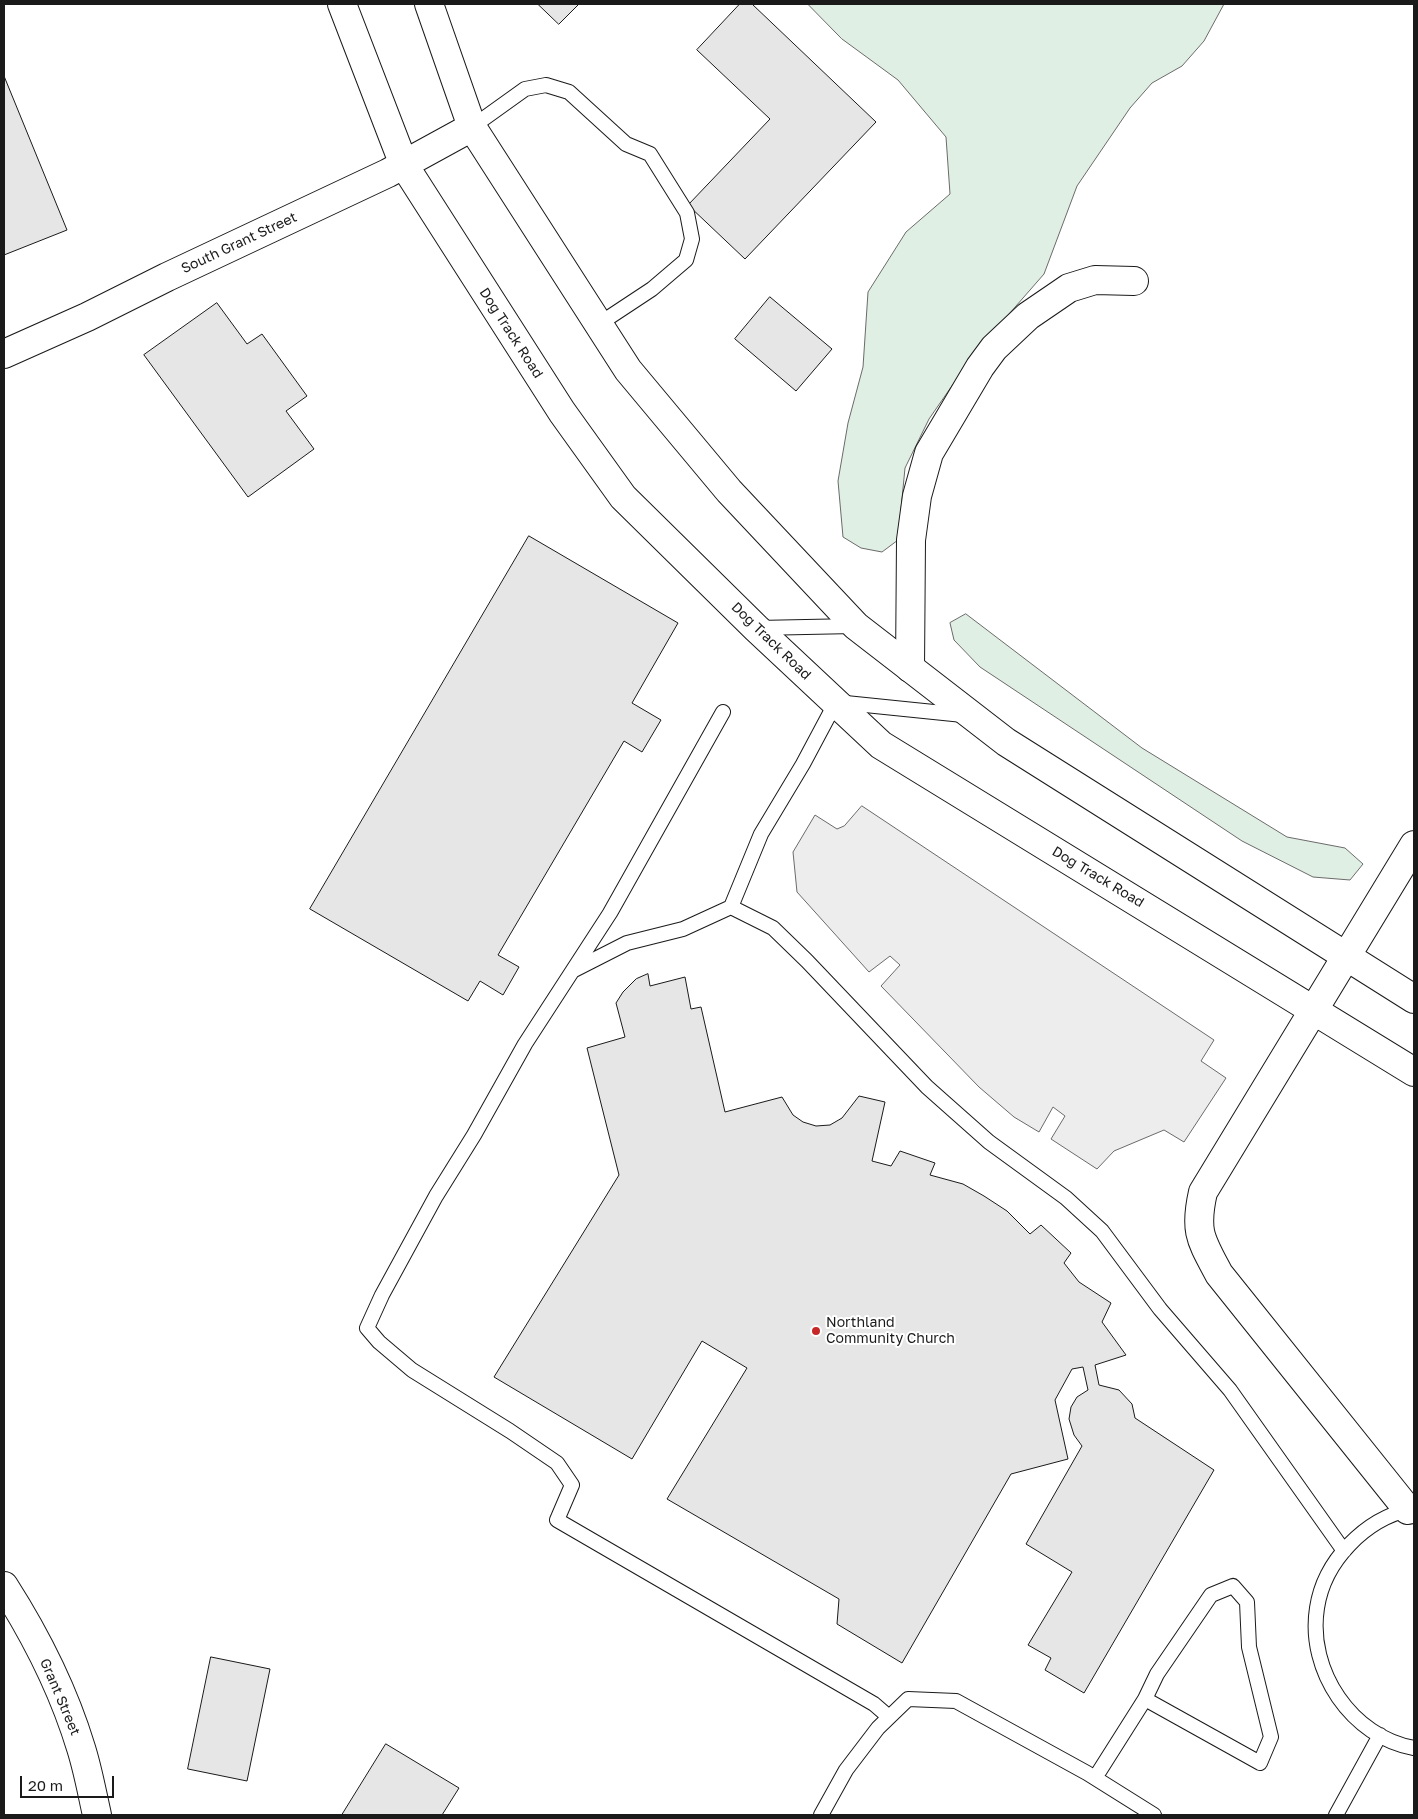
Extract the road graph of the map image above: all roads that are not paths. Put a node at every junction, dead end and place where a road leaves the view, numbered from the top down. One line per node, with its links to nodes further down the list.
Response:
1 (342, 4): 4 (main road, Dog Track Road)
2 (429, 4): 3 (main road)
3 (472, 127): 4 (main road, South Grant Street); 6 (main road); 6 (lane)
4 (404, 165): 7 (main road, South Grant Street); 9 (main road, Dog Track Road)
5 (1134, 281): 10 (main road)
6 (598, 324): 8 (main road)
7 (4, 354)
8 (856, 626): 9 (lane); 10 (main road)
9 (756, 628): 11 (main road, Dog Track Road)
10 (910, 668): 13 (main road)
11 (836, 702): 13 (lane); 15 (lane); 19 (main road, Dog Track Road)
12 (723, 712): 17 (lane)
13 (973, 716): 16 (main road)
14 (1414, 845): 16 (main road)
15 (730, 907): 17 (lane); 22 (lane)
16 (1346, 957): 18 (main road); 19 (main road)
17 (573, 970): 25 (lane)
18 (1414, 999)
19 (1316, 1010): 20 (main road, Dog Track Road); 21 (main road)
20 (1414, 1072)
21 (1411, 1509): 22 (lane)
22 (1344, 1551): 26 (lane)
23 (4, 1586): 29 (main road, Grant Street)
24 (1145, 1699): 24 (lane); 28 (lane)
25 (889, 1717): 28 (lane); 30 (lane)
26 (1380, 1735): 27 (lane); 32 (lane)
27 (1414, 1748)
28 (1095, 1778): 31 (lane)
29 (98, 1815)
30 (821, 1815)
31 (1154, 1815)
32 (1336, 1815)

